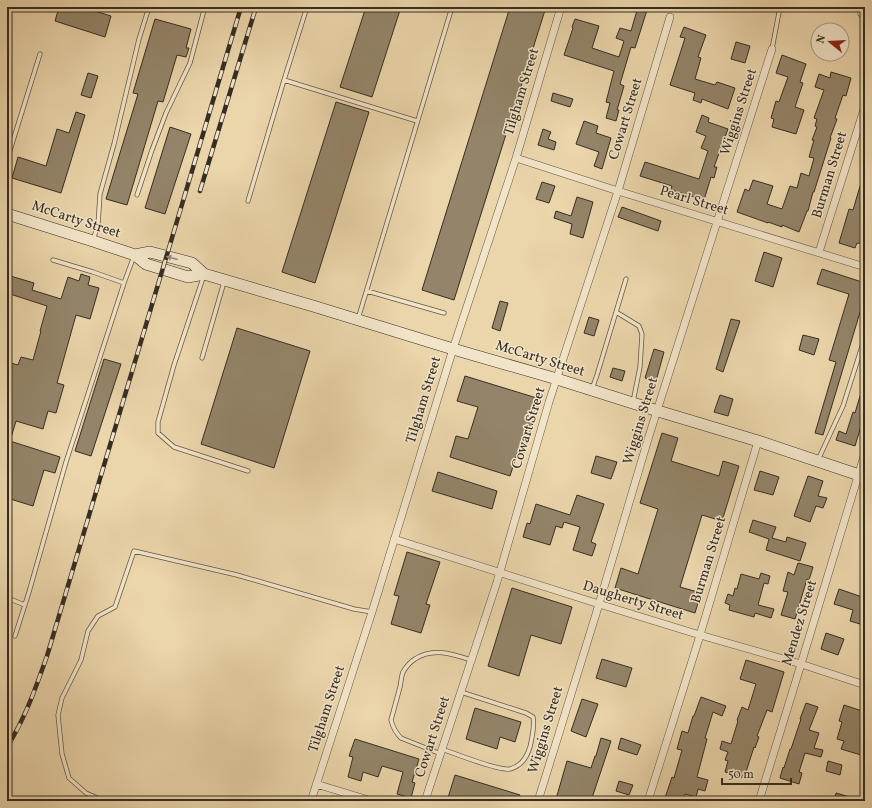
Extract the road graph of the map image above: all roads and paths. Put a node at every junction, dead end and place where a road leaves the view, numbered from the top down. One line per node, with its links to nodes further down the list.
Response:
1 (149, 7): 22 (lane)
2 (193, 7): 18 (lane)
3 (307, 7): 12 (lane)
4 (452, 7): 14 (lane)
5 (561, 7): 15 (street, Tilgham Street)
6 (780, 7): 10 (lane)
7 (860, 7): 9 (lane)
8 (670, 17): 17 (street, Cowart Street)
9 (865, 20)
10 (772, 49): 21 (street, Wiggins Street)
11 (40, 54): 16 (lane)
12 (284, 80): 14 (lane); 19 (lane)
13 (865, 106): 23 (street, Burman Street)
14 (417, 121): 31 (lane)
15 (516, 158): 17 (street, Pearl Street); 36 (street, Tilgham Street)
16 (7, 160)
17 (618, 191): 21 (street, Pearl Street); 38 (street, Cowart Street)
18 (137, 195)
19 (248, 202)
20 (7, 214): 22 (main road, McCarty Street)
21 (717, 222): 23 (street, Pearl Street); 41 (street, Wiggins Street)
22 (93, 241): 24 (main road, McCarty Street)
23 (820, 252): 26 (street, Pearl Street)
24 (135, 255): 27 (main road, McCarty Street); 30 (lane)
25 (53, 260): 30 (lane)
26 (865, 266)
27 (204, 274): 29 (main road, McCarty Street); 45 (lane)
28 (626, 279): 32 (lane)
29 (225, 280): 34 (main road, McCarty Street); 37 (lane)
30 (124, 283): 51 (lane)
31 (367, 291): 33 (lane); 34 (lane)
32 (616, 312): 39 (lane); 40 (lane)
33 (444, 313)
34 (358, 320): 36 (main road, McCarty Street)
35 (865, 337): 44 (lane)
36 (453, 349): 38 (main road, McCarty Street); 47 (street, Tilgham Street)
37 (202, 358)
38 (557, 379): 39 (main road, McCarty Street); 48 (street, Cowart Street)
39 (592, 390): 40 (main road, McCarty Street)
40 (632, 403): 41 (main road, McCarty Street)
41 (658, 411): 42 (main road, McCarty Street); 50 (street, Wiggins Street)
42 (758, 441): 44 (main road, McCarty Street); 53 (street, Burman Street)
43 (865, 453): 46 (street, Mendez Street)
44 (817, 461): 46 (main road, McCarty Street)
45 (248, 471)
46 (862, 476): 56 (street, Mendez Street)
47 (394, 539): 48 (street, Daugherty Street); 52 (street, Tilgham Street)
48 (500, 572): 50 (street, Daugherty Street); 55 (street, Cowart Street)
49 (7, 598): 51 (lane)
50 (599, 604): 53 (street, Daugherty Street); 65 (street, Wiggins Street)
51 (25, 605): 54 (lane)
52 (372, 612): 60 (street, Tilgham Street); 61 (lane)
53 (700, 635): 56 (street, Daugherty Street); 66 (street, Burman Street)
54 (15, 636)
55 (472, 660): 58 (street, Cowart Street); 59 (lane)
56 (801, 664): 57 (street, Daugherty Street); 67 (street, Mendez Street)
57 (865, 685)
58 (461, 692): 59 (street, Cowart Street); 59 (lane)
59 (442, 752): 64 (street, Cowart Street)
60 (316, 784): 62 (street, Tilgham Street); 63 (street)
61 (104, 801)
62 (311, 801)
63 (372, 801)
64 (425, 801)
65 (538, 801)
66 (648, 801)
67 (758, 801)

